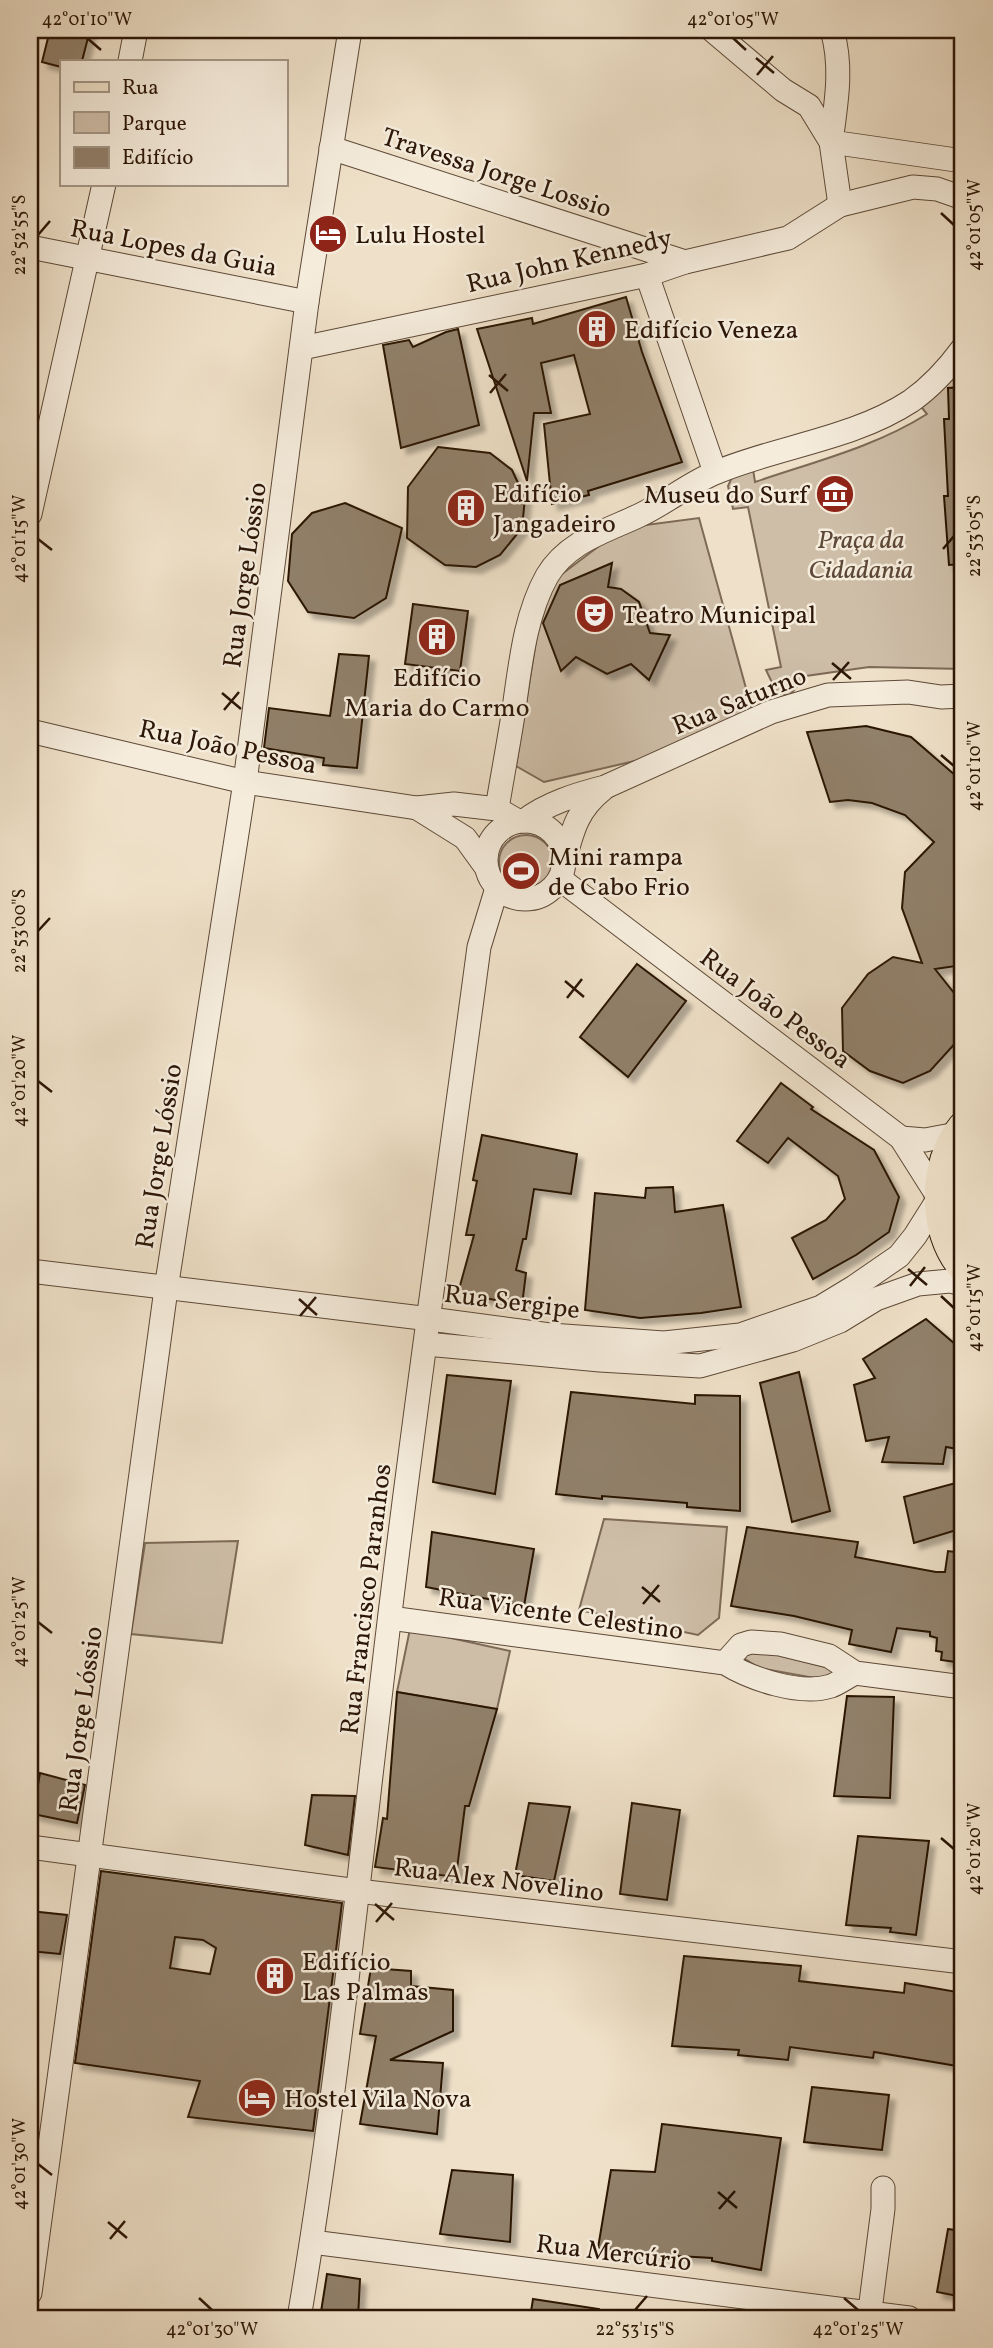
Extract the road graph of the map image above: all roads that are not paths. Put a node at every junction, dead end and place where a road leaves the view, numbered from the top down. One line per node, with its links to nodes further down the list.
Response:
1 (136, 30): 5 (street)
2 (350, 30): 7 (street, Rua Jorge Lóssio)
3 (712, 30): 6 (street)
4 (832, 30): 6 (street)
5 (130, 60)
6 (831, 142): 8 (street); 11 (street)
7 (331, 148): 14 (street, Travessa Jorge Lossio); 16 (street, Rua Jorge Lóssio)
8 (963, 160)
9 (104, 186): 13 (street)
10 (963, 198): 11 (street)
11 (840, 205): 14 (street, Rua John Kennedy)
12 (30, 247): 13 (street, Rua Lopes da Guia)
13 (87, 259): 16 (street, Rua Lopes da Guia); 20 (street)
14 (685, 262): 15 (street, Rua John Kennedy)
15 (646, 275): 17 (street, Rua John Kennedy); 19 (street)
16 (307, 302): 17 (street, Rua Jorge Lóssio)
17 (302, 348): 24 (street, Rua Jorge Lóssio)
18 (963, 348): 19 (street)
19 (715, 472): 27 (street)
20 (30, 514)
21 (952, 696): 22 (street, Rua Saturno); 25 (street, Rua Saturno)
22 (963, 710)
23 (30, 731): 24 (street, Rua João Pessoa)
24 (245, 782): 26 (street, Rua João Pessoa); 40 (street, Rua Jorge Lóssio)
25 (605, 787): 28 (street, Rua Saturno); 30 (street, Rua Saturno)
26 (417, 808): 27 (street, Rua João Pessoa); 29 (street, Rua João Pessoa)
27 (497, 809): 28 (street, Rua João Pessoa)
28 (521, 821): 29 (street); 30 (street)
29 (486, 867): 31 (street)
30 (562, 868): 31 (street); 33 (street, Rua João Pessoa)
31 (497, 888): 41 (street, Rua Francisco Paranhos)
32 (960, 1131): 33 (street); 35 (main road)
33 (901, 1138): 35 (street, Rua João Pessoa)
34 (963, 1168): 36 (main road)
35 (939, 1198): 37 (main road); 42 (street, Rua Sergipe)
36 (963, 1220)
37 (963, 1267)
38 (30, 1271): 40 (street, Rua Sergipe)
39 (963, 1284): 44 (street, Rua Sergipe)
40 (166, 1289): 41 (street, Rua Sergipe); 50 (street, Rua Jorge Lóssio)
41 (430, 1319): 42 (street, Rua Sergipe); 43 (street, Rua Francisco Paranhos)
42 (697, 1338): 44 (street)
43 (426, 1344): 44 (street, Rua Sergipe); 45 (street, Rua Francisco Paranhos)
44 (700, 1366)
45 (390, 1618): 46 (street, Rua Vicente Celestino); 51 (street, Rua Francisco Paranhos)
46 (725, 1663): 47 (street, Rua Vicente Celestino); 47 (street)
47 (855, 1672): 48 (street)
48 (963, 1687)
49 (30, 1847): 50 (street, Rua Alex Novelino)
50 (90, 1856): 51 (street, Rua Alex Novelino); 55 (street, Rua Jorge Lóssio)
51 (358, 1891): 52 (street, Rua Alex Novelino); 54 (street, Rua Francisco Paranhos)
52 (963, 1962)
53 (883, 2188): 56 (street)
54 (312, 2242): 56 (street, Rua Mercúrio); 57 (street, Rua Francisco Paranhos)
55 (30, 2293)
56 (869, 2316): 58 (street, Rua Mercúrio)
57 (299, 2318)
58 (909, 2318)

